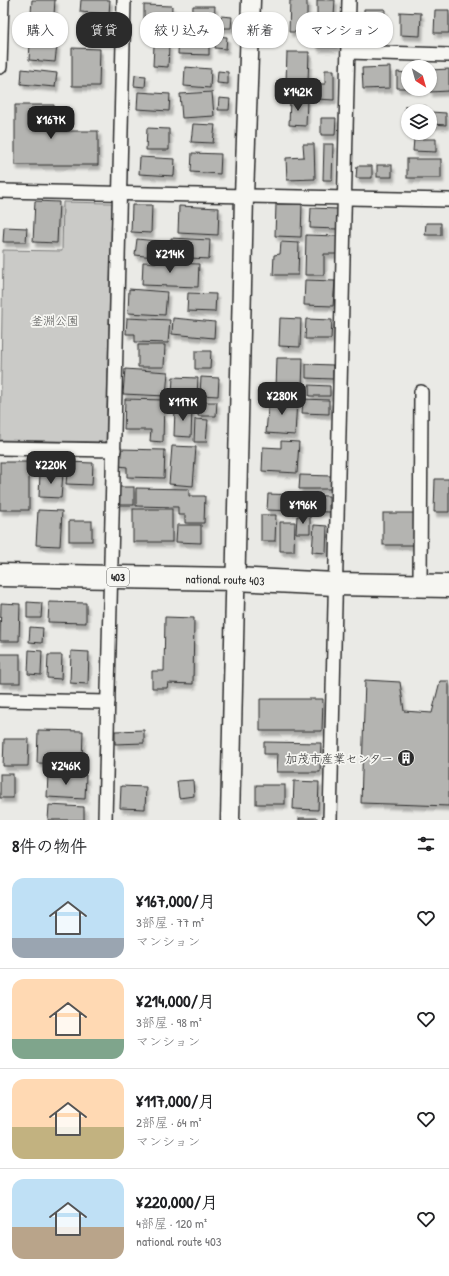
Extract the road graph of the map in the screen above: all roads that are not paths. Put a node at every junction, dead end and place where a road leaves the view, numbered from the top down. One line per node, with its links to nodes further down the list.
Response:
1 (2, 0): 7 (street)
2 (124, 0): 9 (street)
3 (251, 0): 10 (street)
4 (349, 0): 5 (street)
5 (348, 52): 6 (street); 11 (street)
6 (449, 55)
7 (0, 67)
8 (0, 191): 9 (street)
9 (120, 193): 10 (street); 15 (street)
10 (244, 196): 11 (street); 18 (street)
11 (344, 198): 12 (street); 19 (street)
12 (449, 200)
13 (421, 392): 20 (street)
14 (0, 448): 15 (street)
15 (114, 450): 17 (street)
16 (0, 575): 17 (highway, national route 403 / 403)
17 (110, 577): 18 (highway, national route 403 / 403); 23 (street)
18 (235, 579): 19 (highway, national route 403 / 403); 25 (street)
19 (335, 584): 20 (highway, national route 403 / 403); 26 (street)
20 (420, 586): 21 (highway, national route 403 / 403)
21 (449, 586)
22 (0, 700): 23 (street)
23 (108, 702): 24 (street)
24 (105, 820)
25 (230, 820)
26 (330, 820)

